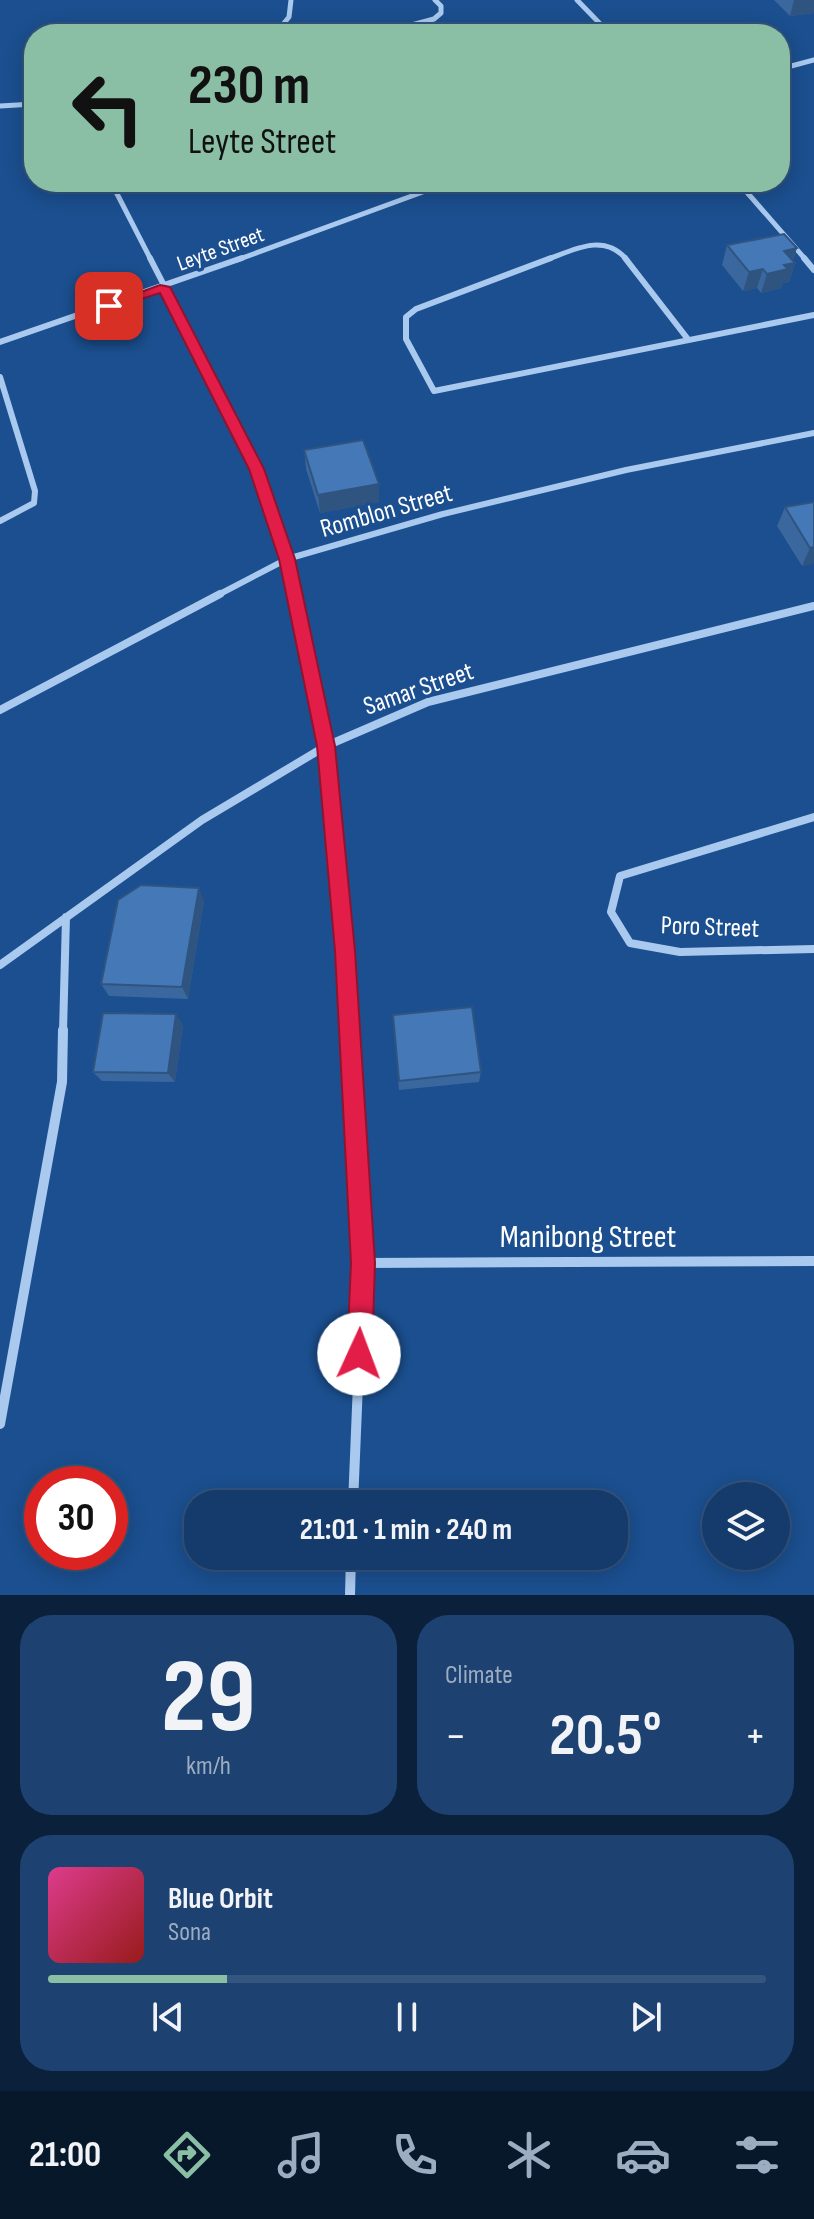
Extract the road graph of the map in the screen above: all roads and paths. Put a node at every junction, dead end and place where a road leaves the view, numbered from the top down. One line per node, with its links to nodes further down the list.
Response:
1 (291, 0): 4 (street)
2 (435, 0): 5 (street)
3 (577, 0): 6 (street)
4 (283, 24)
5 (415, 24)
6 (600, 24)
7 (814, 60): 8 (street)
8 (790, 66)
9 (24, 105): 10 (street)
10 (0, 106)
11 (116, 192): 15 (street)
12 (423, 192): 15 (street, Leyte Street)
13 (747, 192): 14 (street)
14 (814, 270)
15 (164, 287): 18 (street, Leyte Street); 22 (street)
16 (814, 315): 17 (street)
17 (687, 338): 17 (street)
18 (0, 342)
19 (0, 377): 21 (street)
20 (814, 433): 22 (street, Romblon Street)
21 (0, 521)
22 (287, 559): 24 (street, Romblon Street); 25 (street)
23 (814, 606): 25 (street, Samar Street)
24 (0, 710)
25 (326, 746): 27 (street, Samar Street); 31 (street)
26 (814, 817): 28 (street, Poro Street)
27 (66, 917): 29 (street, Samar Street); 32 (street)
28 (814, 949)
29 (0, 965)
30 (814, 1261): 31 (street, Manibong Street)
31 (363, 1263): 34 (street)
32 (4, 1385): 33 (street)
33 (0, 1424)
34 (354, 1490)
35 (351, 1570): 36 (street)
36 (350, 1595)

